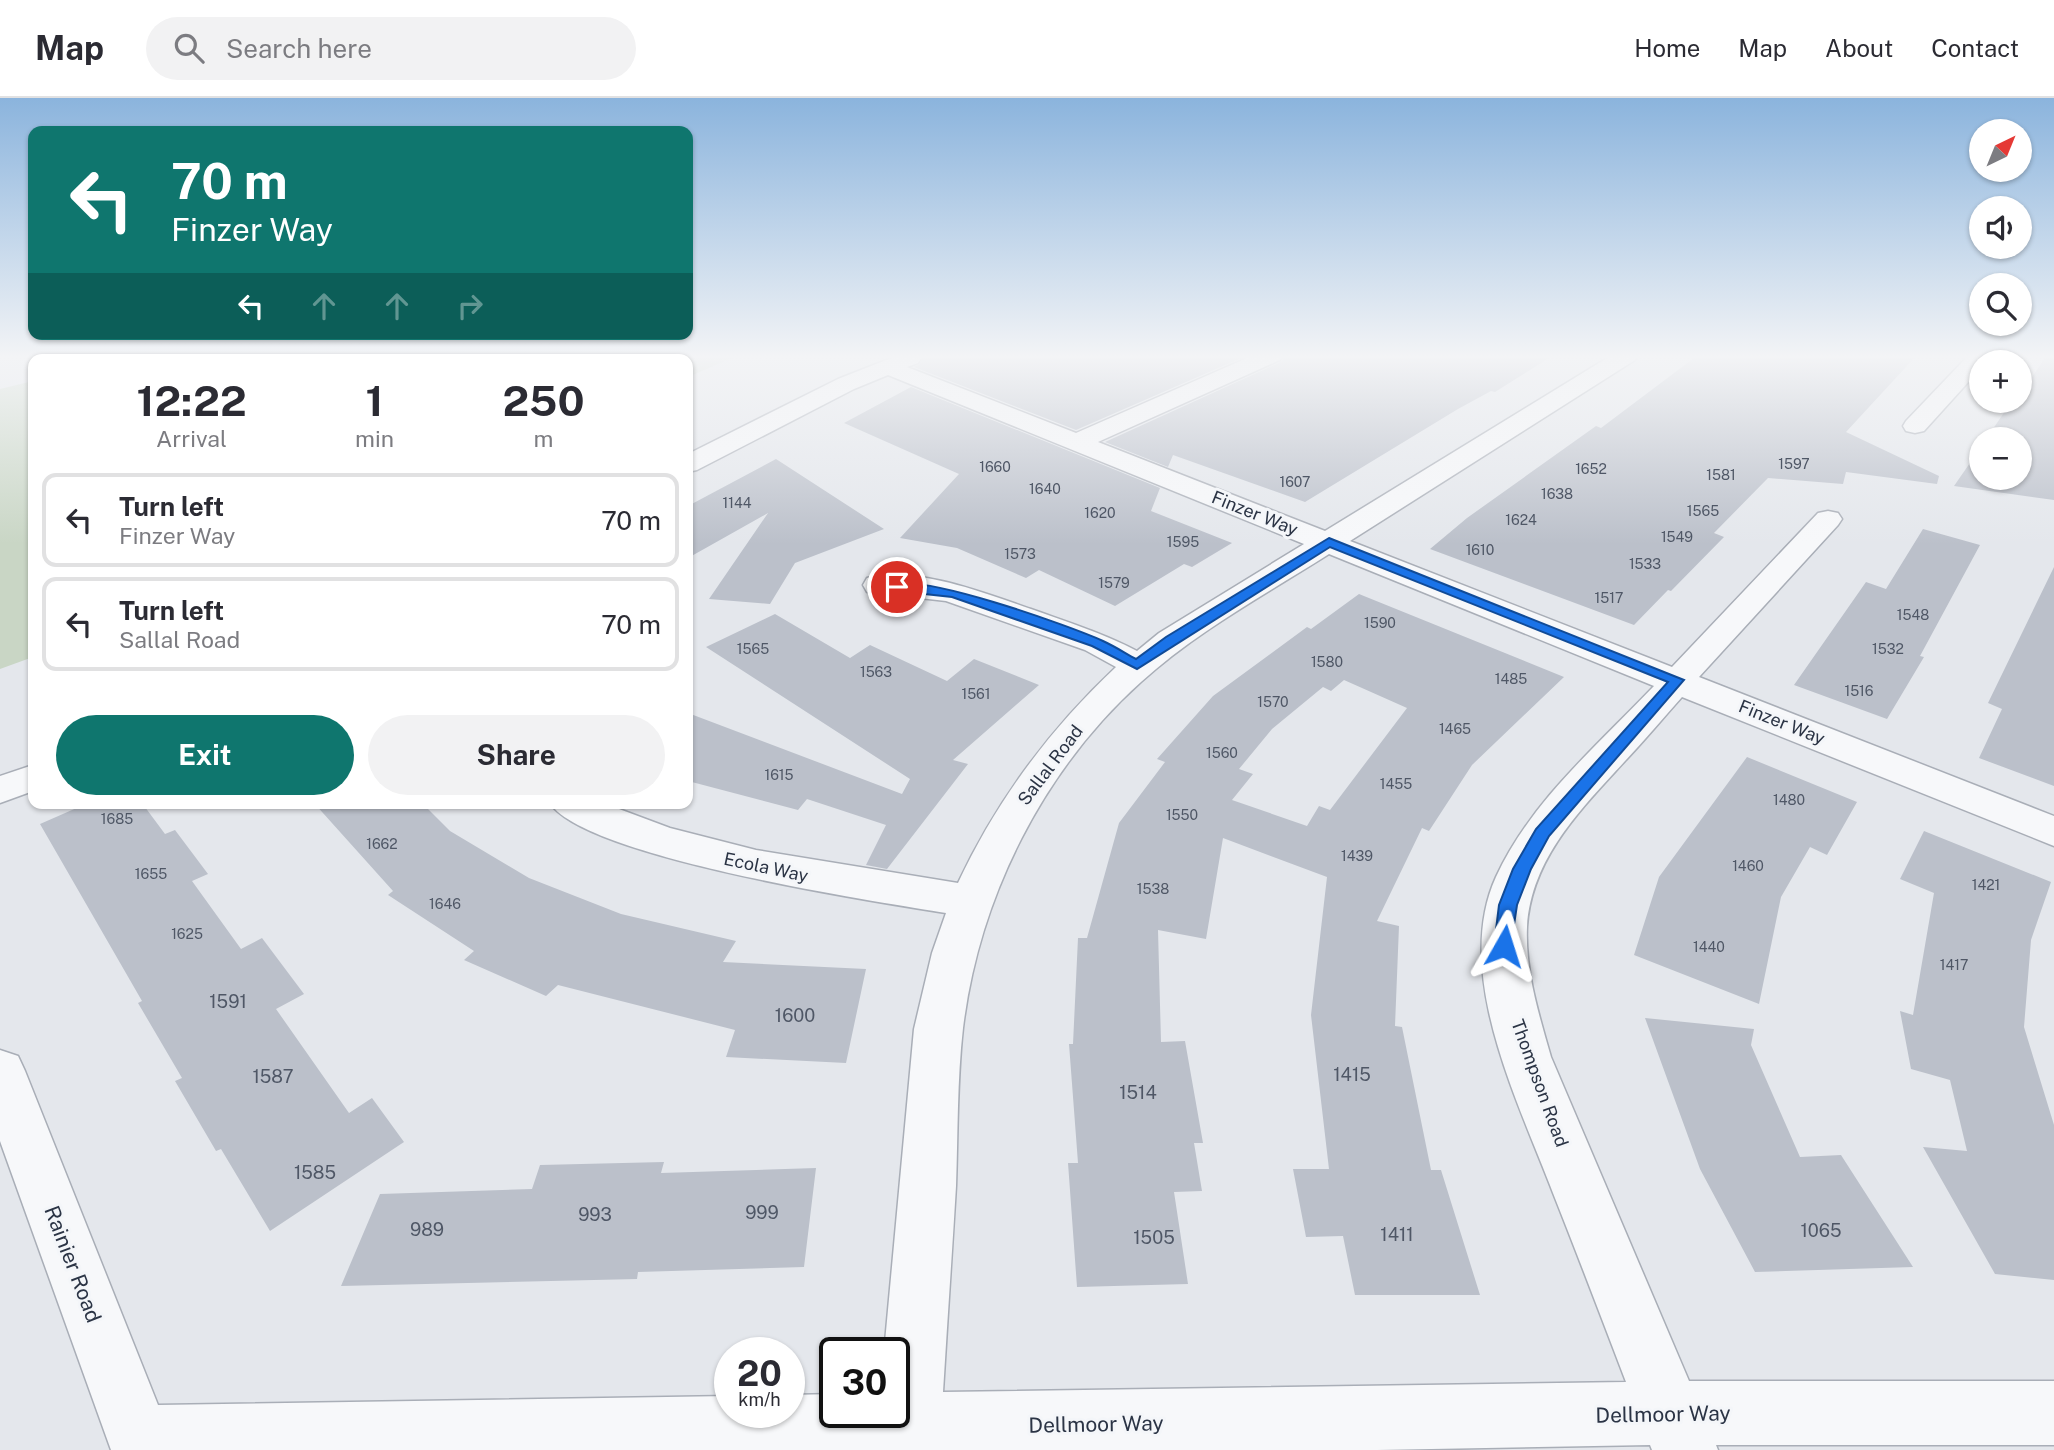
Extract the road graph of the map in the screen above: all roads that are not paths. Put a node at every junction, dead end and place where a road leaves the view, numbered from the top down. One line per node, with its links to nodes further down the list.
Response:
1 (780, 418): 8 (street)
2 (1016, 418): 7 (street, Finzer Way)
3 (1130, 418): 7 (street)
4 (1526, 418): 10 (street, Sallal Road)
5 (1922, 418): 6 (street)
6 (1915, 426)
7 (1076, 442): 10 (street, Finzer Way)
8 (693, 462)
9 (1828, 519): 13 (street, Thompson Road)
10 (1329, 542): 12 (street, Sallal Road); 13 (street, Finzer Way)
11 (878, 586): 12 (street)
12 (1137, 665): 18 (street, Sallal Road)
13 (1677, 680): 17 (street, Finzer Way); 21 (street, Thompson Road)
14 (28, 779): 15 (street)
15 (0, 790)
16 (583, 809): 18 (street, Ecola Way)
17 (2054, 832)
18 (970, 901): 22 (street, Sallal Road)
19 (0, 1071): 23 (street, Rainier Road)
20 (2054, 1413): 21 (street, Dellmoor Way)
21 (1677, 1432): 22 (street, Dellmoor Way)
22 (909, 1439): 23 (street, Dellmoor Way)
23 (130, 1444)

